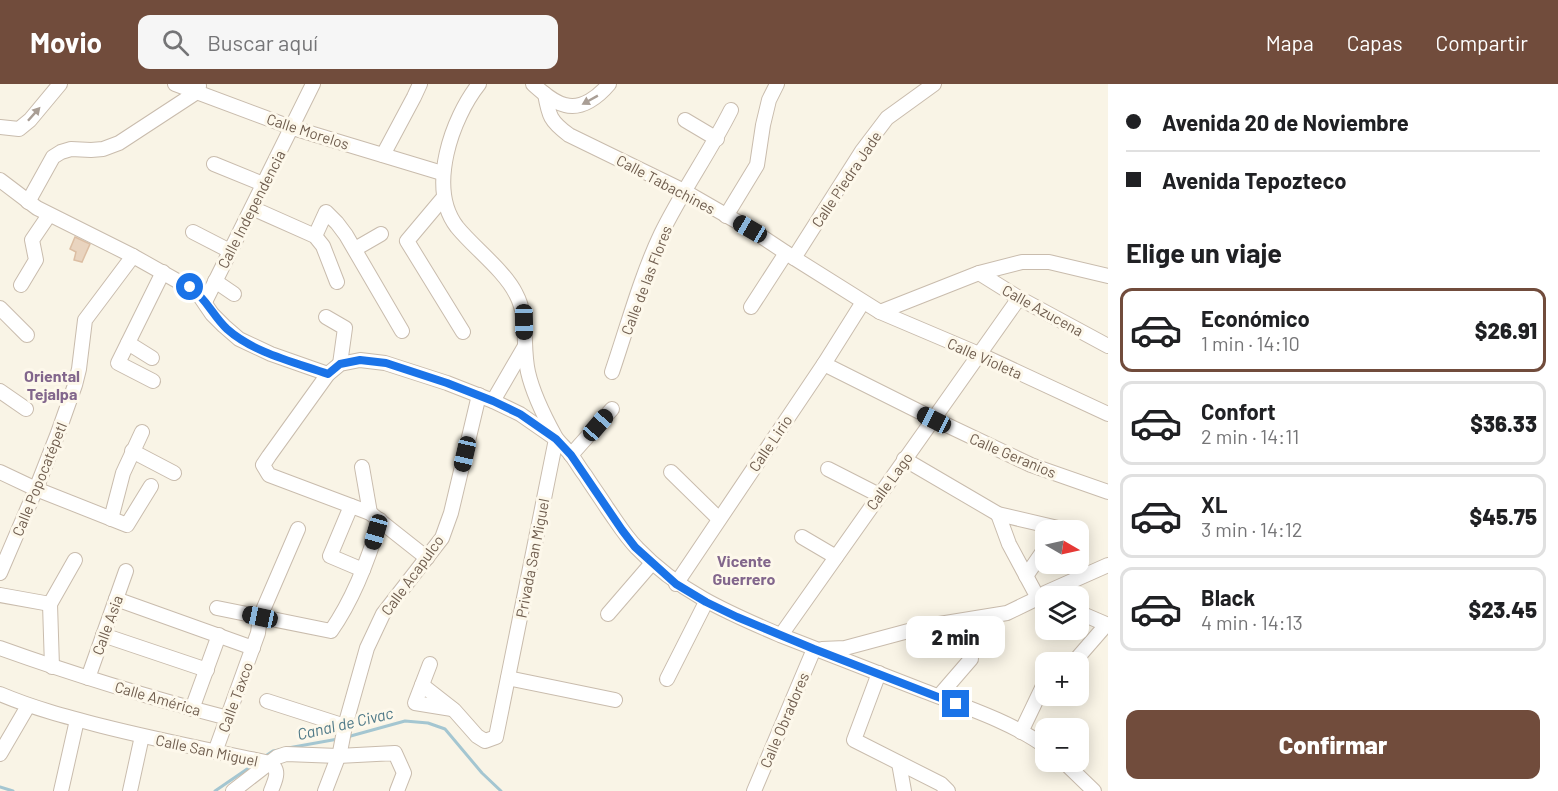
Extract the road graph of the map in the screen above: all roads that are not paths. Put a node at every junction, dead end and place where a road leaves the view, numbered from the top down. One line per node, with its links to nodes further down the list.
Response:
1 (60, 84): 14 (street, one-way to 1)
2 (175, 84): 10 (street, Calle Morelos)
3 (314, 84): 15 (street, Calle Independencia)
4 (420, 84): 17 (street)
5 (479, 84): 19 (street)
6 (533, 84): 11 (street)
7 (609, 84): 11 (street, one-way to 11)
8 (777, 84): 27 (street)
9 (934, 84): 34 (street, Calle Piedra Jade)
10 (198, 88): 15 (street, Calle Morelos); 24 (street)
11 (545, 94): 22 (street, Calle Tabachines)
12 (731, 110): 16 (street, Calle de las Flores)
13 (685, 120): 16 (street)
14 (0, 127)
15 (292, 128): 17 (street, Calle Morelos); 21 (street, Calle Independencia)
16 (717, 139): 22 (street, Calle de las Flores)
17 (383, 155): 19 (street, Calle Morelos)
18 (214, 164): 21 (street)
19 (442, 172): 23 (street)
20 (0, 180): 24 (street)
21 (263, 183): 25 (street, Calle Independencia)
22 (684, 191): 27 (street, Calle Tabachines); 59 (street, Calle de las Flores)
23 (444, 197): 50 (street); 53 (street)
24 (28, 202): 26 (street)
25 (252, 208): 30 (street); 32 (street, Calle Independencia)
26 (50, 215): 33 (street); 40 (street)
27 (726, 216): 34 (street, Calle Tabachines)
28 (193, 232): 32 (street)
29 (381, 234): 31 (street)
30 (315, 236): 31 (street); 39 (street)
31 (355, 249): 49 (street)
32 (230, 251): 38 (street, Calle Independencia)
33 (133, 256): 35 (street); 80 (street, Calle Popocatépetl)
34 (790, 256): 44 (street, Calle Tabachines); 45 (street, Calle Piedra Jade)
35 (163, 272): 43 (street); 52 (street)
36 (979, 273): 37 (street); 42 (street, Calle Azucena); 47 (street)
37 (1108, 276)
38 (215, 281): 41 (street); 43 (street, Calle Independencia)
39 (337, 282)
40 (21, 285)
41 (234, 294)
42 (1019, 298): 54 (street, Calle Azucena); 55 (street, Calle Lago)
43 (205, 302): 60 (street)
44 (863, 302): 47 (street, Calle Violeta); 58 (street, Calle Lirio)
45 (751, 307)
46 (0, 308): 51 (street)
47 (880, 312): 55 (street, Calle Violeta)
48 (326, 317): 57 (street)
49 (402, 331)
50 (463, 332)
51 (27, 334)
52 (128, 343): 56 (street); 61 (street)
53 (525, 346): 64 (street); 70 (street)
54 (1108, 346)
55 (979, 354): 67 (street, Calle Violeta); 68 (street, Calle Lago)
56 (152, 358)
57 (340, 364): 60 (street); 63 (street)
58 (824, 364): 68 (street, Calle Geranios); 87 (street, Calle Lirio)
59 (612, 372)
60 (328, 374): 83 (street)
61 (153, 381)
62 (0, 391): 66 (street)
63 (479, 395): 64 (street); 92 (street, Calle Acapulco)
64 (493, 401): 70 (street)
65 (612, 409): 72 (street)
66 (26, 410)
67 (1108, 414)
68 (934, 420): 73 (street, Calle Lago); 81 (street, Calle Geranios)
69 (142, 432): 71 (street)
70 (556, 439): 72 (street); 127 (street, Privada San Miguel)
71 (132, 451): 78 (street); 86 (street)
72 (571, 455): 94 (street)
73 (904, 459): 82 (street, Calle Lago); 84 (street)
74 (362, 467): 85 (street)
75 (828, 469): 82 (street)
76 (0, 472): 80 (street)
77 (671, 472): 87 (street)
78 (174, 473)
79 (151, 486): 86 (street)
80 (36, 489): 86 (street); 99 (street, Calle Popocatépetl)
81 (1108, 492)
82 (879, 495): 91 (street, Calle Lago)
83 (351, 506): 85 (street); 97 (street)
84 (998, 514): 88 (street); 100 (street)
85 (375, 516): 92 (street); 97 (street)
86 (111, 519)
87 (718, 519): 101 (street, Calle Lirio)
88 (1035, 524)
89 (296, 534): 111 (street, Calle Taxco)
90 (802, 537): 91 (street)
91 (836, 557): 116 (street, Calle Lago)
92 (427, 558): 138 (street, Calle Acapulco)
93 (75, 560): 108 (street)
94 (652, 563): 101 (street); 110 (street)
95 (1035, 563): 100 (street)
96 (1108, 565): 103 (street)
97 (363, 570): 111 (street)
98 (126, 571): 105 (street, Calle Asia)
99 (0, 573)
100 (1026, 576): 102 (street)
101 (676, 584): 107 (street)
102 (1036, 586)
103 (1065, 586)
104 (0, 595): 108 (street)
105 (116, 599): 114 (street); 115 (street, Calle Asia)
106 (1035, 600): 119 (street)
107 (706, 602): 116 (street); 128 (street)
108 (50, 604): 123 (street)
109 (217, 608): 111 (street)
110 (608, 614)
111 (260, 617): 118 (street, Calle Taxco)
112 (1089, 617): 113 (street)
113 (1107, 625): 120 (street)
114 (214, 633): 118 (street); 124 (street)
115 (103, 635): 124 (street); 126 (street, Calle Asia)
116 (781, 635): 119 (street)
117 (0, 648): 123 (street, Calle América)
118 (253, 648): 136 (street, Calle Taxco)
119 (814, 649): 125 (street); 154 (street, Calle Obradores)
120 (1083, 652)
121 (971, 659): 130 (street)
122 (430, 664): 127 (street, Privada San Miguel)
123 (52, 667): 126 (street, Calle América)
124 (207, 670): 135 (street)
125 (879, 673): 130 (street); 146 (street)
126 (88, 678): 135 (street, Calle América)
127 (508, 678): 131 (street)
128 (667, 679)
129 (0, 694): 134 (street, Calle San Miguel)
130 (939, 696): 139 (street)
131 (615, 700)
132 (267, 701): 138 (street)
133 (1035, 703): 139 (street)
134 (28, 706): 137 (street, Calle San Miguel); 143 (street)
135 (192, 709): 136 (street, Calle América)
136 (228, 718): 142 (street, Calle Taxco)
137 (77, 720): 140 (street, Calle San Miguel); 148 (street)
138 (344, 730): 144 (street, Calle Acapulco)
139 (1021, 732): 141 (street)
140 (142, 736): 142 (street, Calle San Miguel); 149 (street)
141 (1035, 740)
142 (214, 752): 145 (street, Calle San Miguel)
143 (0, 754)
144 (339, 754): 145 (street, Calle San Miguel); 152 (street, Calle Acapulco); 153 (street, Calle San Miguel)
145 (261, 761): 150 (street); 151 (street)
146 (899, 763): 155 (street); 156 (street)
147 (1075, 772): 157 (street)
148 (61, 791)
149 (130, 791)
150 (233, 791)
151 (271, 791)
152 (325, 791)
153 (397, 791)
154 (754, 791)
155 (904, 791)
156 (948, 791)
157 (1095, 791)

